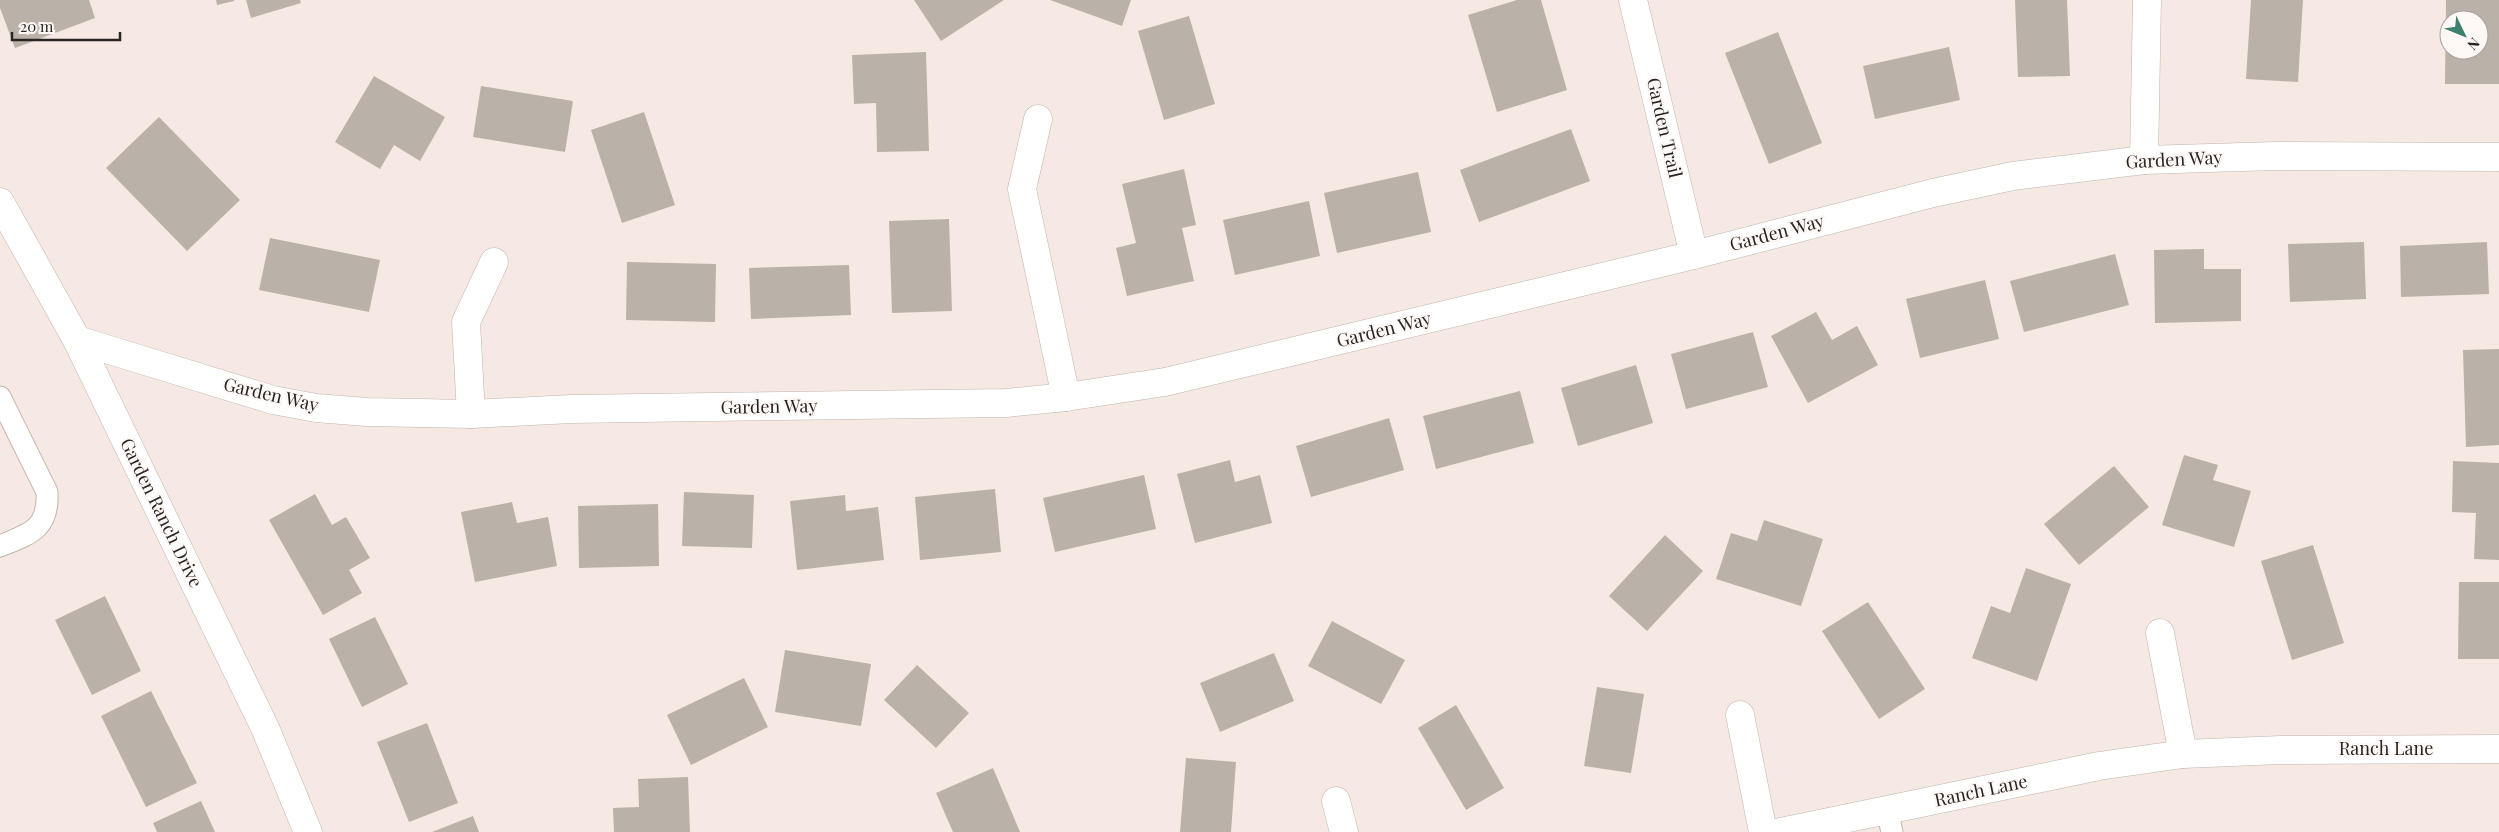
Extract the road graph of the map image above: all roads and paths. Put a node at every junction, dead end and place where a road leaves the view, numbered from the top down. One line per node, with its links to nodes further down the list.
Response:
1 (1634, 0): 7 (street, Garden Trail)
2 (2147, 0): 5 (street)
3 (1038, 120): 11 (street)
4 (2499, 157): 5 (street, Garden Way)
5 (2144, 160): 7 (street, Garden Way)
6 (0, 202): 9 (street, Garden Ranch Drive)
7 (1694, 255): 11 (street, Garden Way)
8 (494, 262): 12 (street)
9 (77, 340): 12 (street, Garden Way); 20 (street, Garden Ranch Drive)
10 (0, 396): 13 (lane)
11 (1066, 397): 12 (street, Garden Way)
12 (471, 414)
13 (0, 546)
14 (2160, 633): 17 (street)
15 (1740, 715): 22 (street)
16 (2499, 749): 17 (street, Ranch Lane)
17 (2183, 754): 19 (street, Ranch Lane)
18 (1336, 801): 21 (street)
19 (1890, 821): 23 (street, Ranch Lane)
20 (308, 832)
21 (1344, 832)
22 (1763, 832)
23 (1781, 832)

